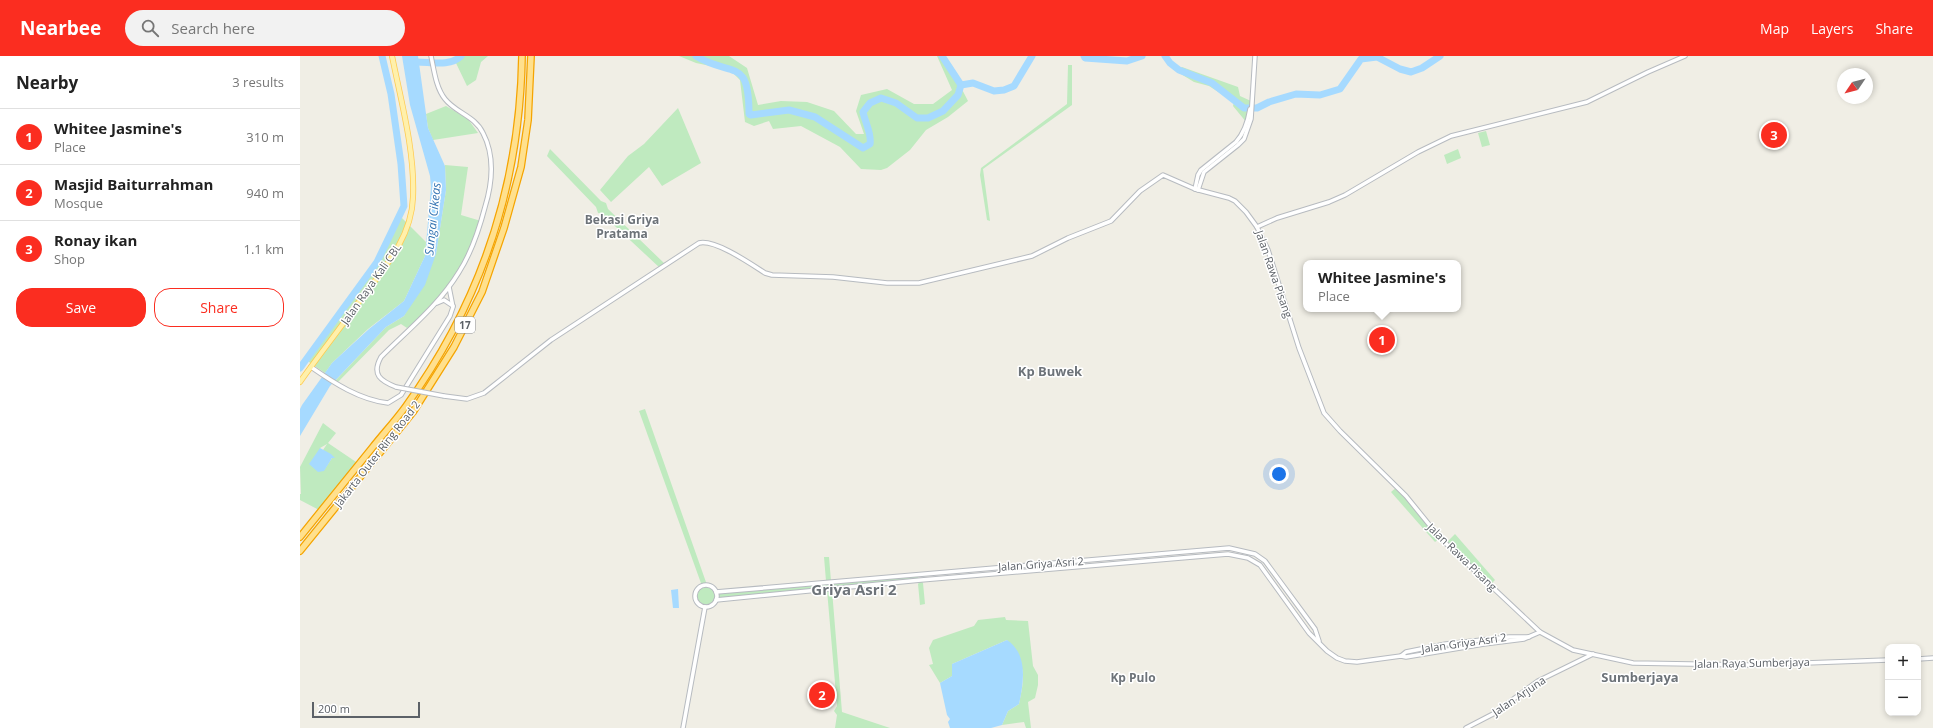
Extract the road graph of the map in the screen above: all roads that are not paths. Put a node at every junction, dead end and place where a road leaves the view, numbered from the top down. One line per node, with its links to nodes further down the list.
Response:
1 (392, 56): 12 (main road, Jalan Raya Kali CBL)
2 (431, 56): 9 (street)
3 (522, 56): 14 (highway, Jakarta Outer Ring Road 2 / 17)
4 (531, 56): 15 (highway, Jakarta Outer Ring Road 2 / 17)
5 (1254, 56): 7 (street)
6 (1686, 56): 8 (street, Jalan Rawa Pisang)
7 (1196, 190): 8 (street); 10 (street, bridge)
8 (1257, 227): 19 (street, Jalan Rawa Pisang)
9 (449, 287): 10 (street); 11 (street)
10 (434, 304): 11 (street)
11 (453, 307): 12 (street)
12 (311, 367): 13 (main road, Jalan Raya Kali CBL)
13 (300, 382)
14 (300, 537)
15 (300, 551)
16 (716, 592): 17 (street); 18 (street); 20 (street, Jalan Griya Asri 2)
17 (716, 600): 18 (street); 20 (street, Jalan Griya Asri 2)
18 (705, 607): 25 (street)
19 (1540, 632): 20 (street, Jalan Griya Asri 2); 21 (street, Jalan Rawa Pisang)
20 (1319, 641)
21 (1594, 654): 24 (street, Jalan Raya Sumberjaya); 26 (street, Jalan Arjuna)
22 (1921, 658): 23 (street)
23 (1933, 658)
24 (1885, 660)
25 (683, 728)
26 (1466, 728)

